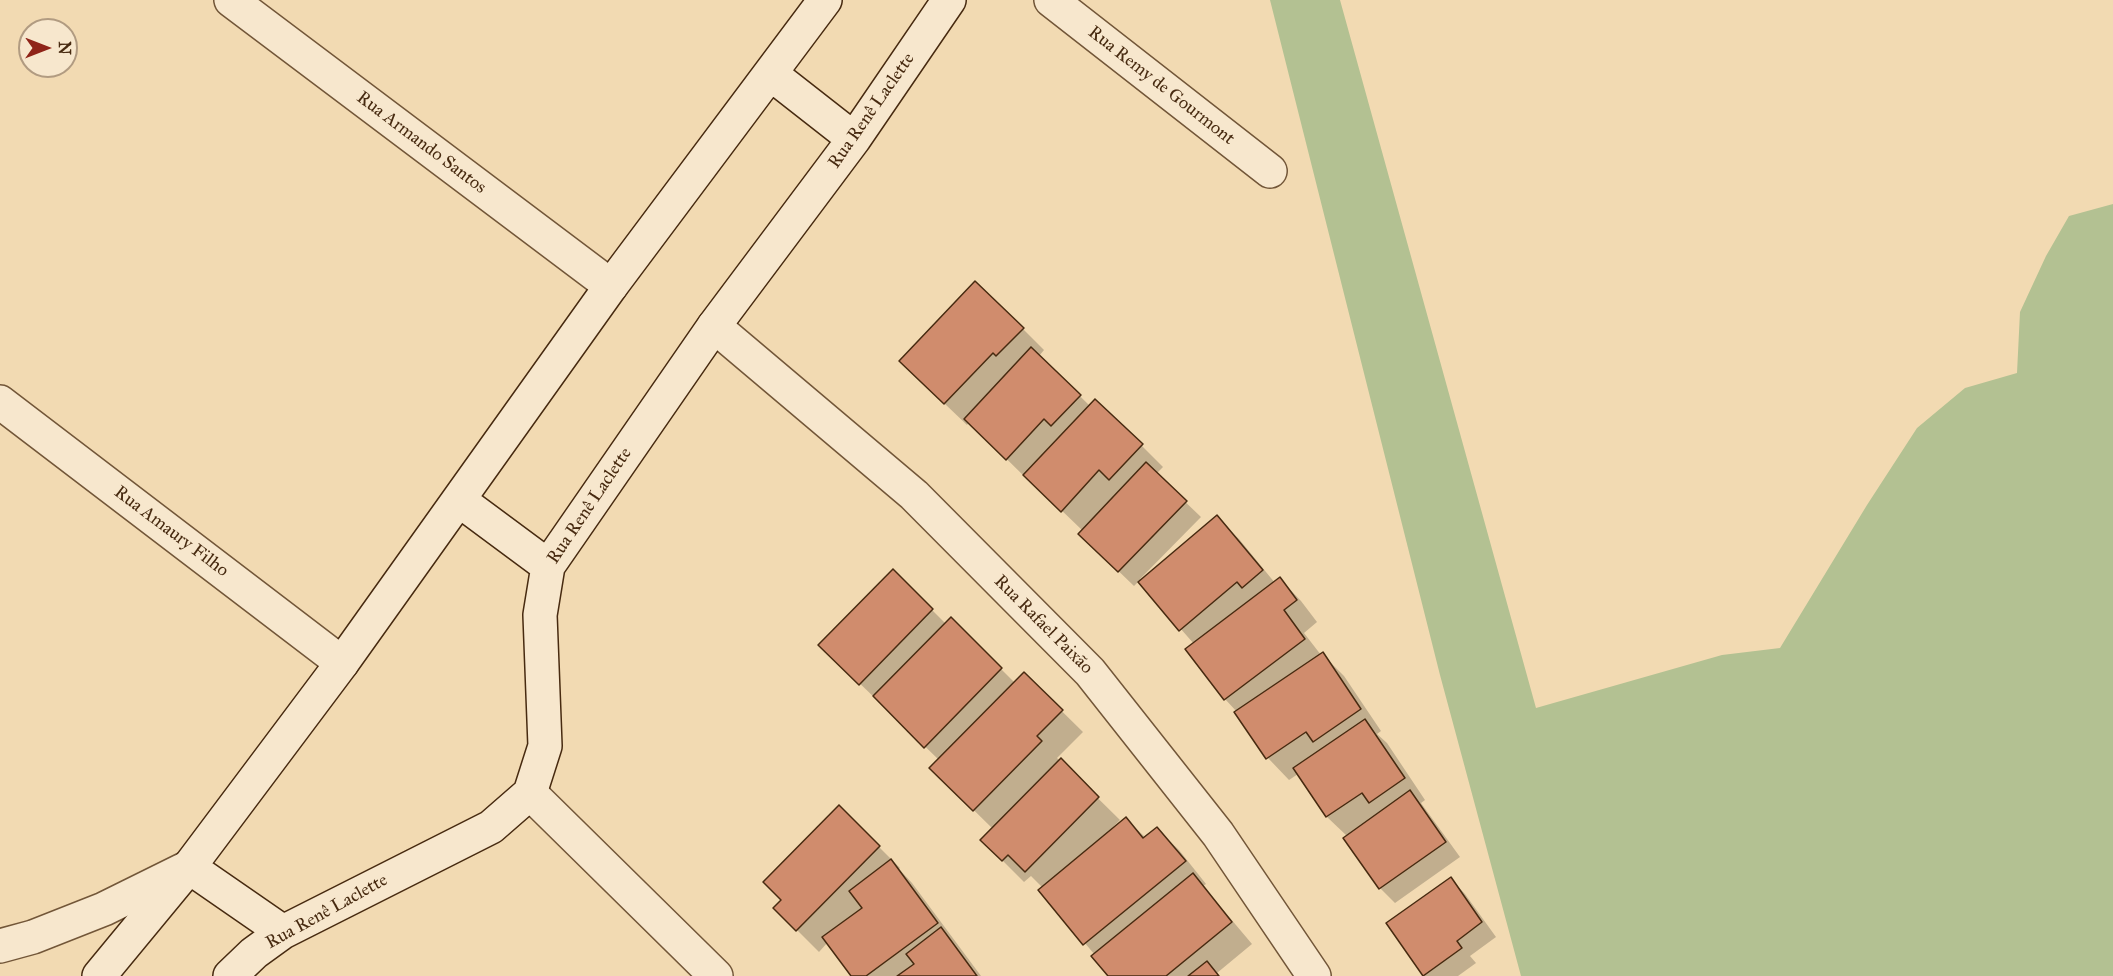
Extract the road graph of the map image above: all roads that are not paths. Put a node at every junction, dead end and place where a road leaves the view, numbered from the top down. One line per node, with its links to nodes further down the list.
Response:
1 (231, 0): 8 (street, Rua Armando Santos)
2 (825, 0): 5 (street)
3 (949, 0): 6 (street, Rua Renê Laclette)
4 (1052, 0): 7 (street, Rua Remy de Gourmont)
5 (771, 74): 6 (street); 8 (street)
6 (854, 139): 9 (street, Rua Renê Laclette)
7 (1270, 171)
8 (611, 286): 11 (street)
9 (714, 326): 12 (street, Rua Renê Laclette); 21 (street, Rua Rafael Paixão)
10 (0, 402): 13 (street, Rua Amaury Filho)
11 (459, 500): 12 (street); 13 (street)
12 (548, 566): 14 (street, Rua Renê Laclette)
13 (342, 663): 15 (street)
14 (530, 793): 16 (street, Rua Renê Laclette); 20 (street)
15 (189, 867): 16 (street); 17 (street); 18 (street)
16 (283, 932): 19 (street, Rua Renê Laclette)
17 (0, 946)
18 (99, 976)
19 (230, 976)
20 (716, 976)
21 (1314, 976)

